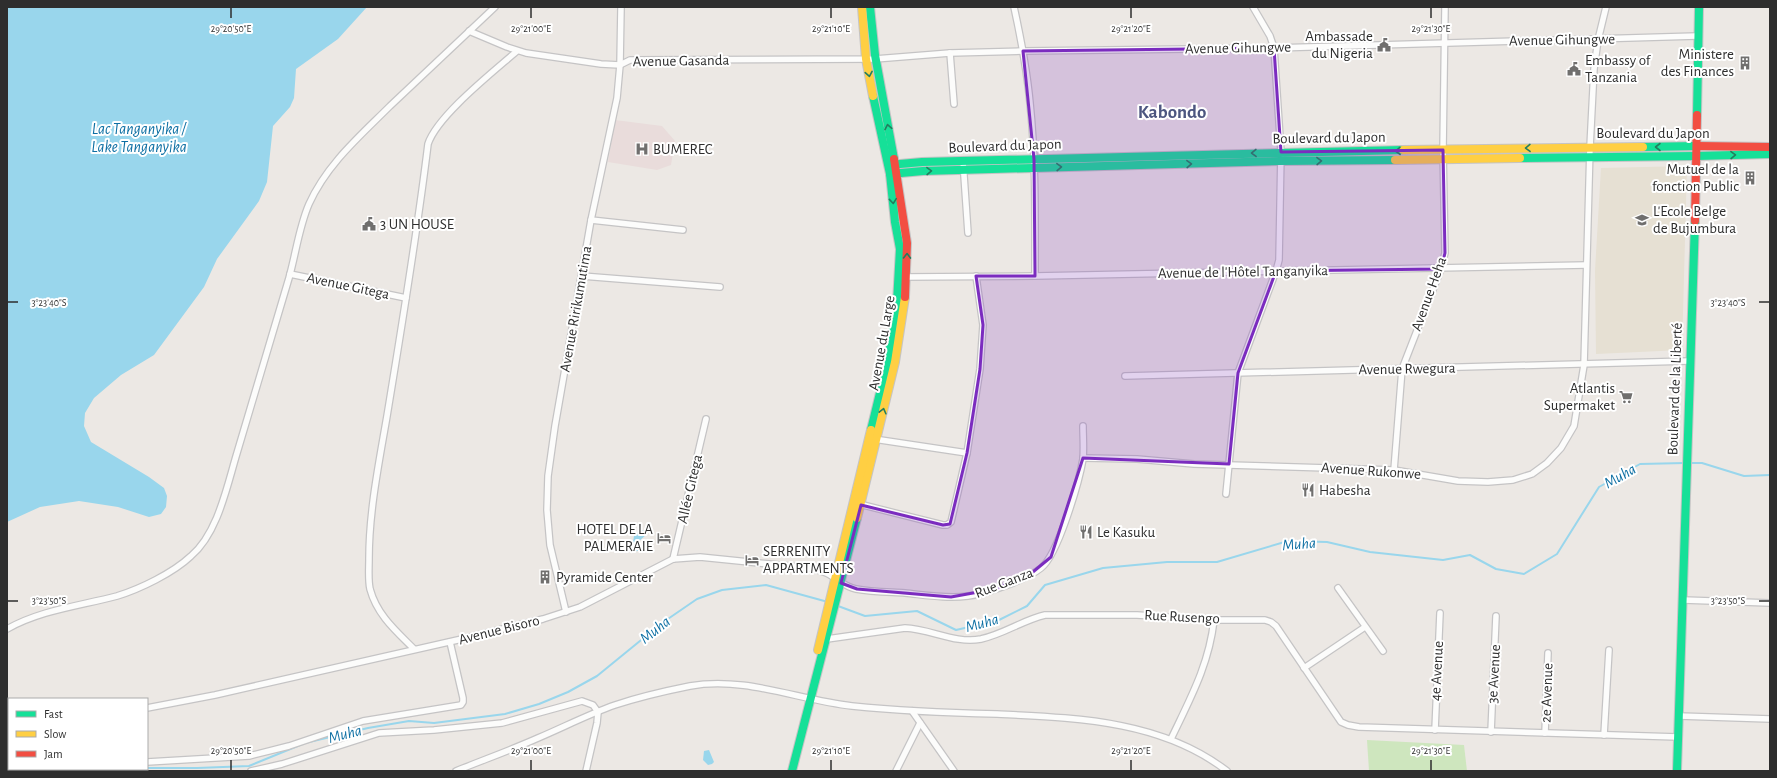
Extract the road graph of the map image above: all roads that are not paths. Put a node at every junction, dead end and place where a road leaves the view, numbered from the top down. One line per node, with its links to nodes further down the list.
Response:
1 (495, 7): 10 (street)
2 (620, 7): 20 (street, Avenue Ririkumutima)
3 (862, 7): 18 (main road, Avenue du Large)
4 (870, 7): 19 (main road, Avenue du Large)
5 (1014, 7): 16 (street)
6 (1253, 7): 14 (street)
7 (1445, 7): 13 (street, Avenue Heha)
8 (1606, 7): 12 (street, Avenue Rukonwe)
9 (1699, 7): 11 (main road, Boulevard de la Liberté)
10 (469, 31): 15 (street, Avenue Gasanda); 44 (street)
11 (1698, 36): 12 (street, Avenue Gihungwe); 22 (main road, Boulevard de la Liberté)
12 (1598, 40): 13 (street, Avenue Gihungwe); 23 (street, Avenue Rukonwe)
13 (1445, 43): 14 (street, Avenue Gihungwe); 28 (street, Avenue Heha)
14 (1274, 48): 16 (street, Avenue Gihungwe); 25 (street)
15 (517, 51): 20 (street, Avenue Gasanda); 50 (street)
16 (1023, 51): 17 (street, Avenue Gihungwe); 31 (street)
17 (950, 53): 19 (street, Avenue Gihungwe); 21 (street)
18 (866, 59): 19 (street, Avenue Gasanda); 20 (street, Avenue Gasanda); 36 (main road, Avenue du Large, one-way to 36)
19 (875, 59): 36 (main road, Avenue du Large, one-way to 19)
20 (620, 65): 38 (street, Avenue Ririkumutima)
21 (954, 104)
22 (1697, 146): 23 (main road, Boulevard du Japon, one-way to 23); 24 (main road, Boulevard du Japon); 29 (main road, Boulevard de la Liberté)
23 (1590, 147): 28 (main road, Boulevard du Japon, one-way to 28); 30 (street, Avenue Rukonwe)
24 (1770, 147)
25 (1281, 152): 27 (main road, Boulevard du Japon, one-way to 27); 28 (main road, Boulevard du Japon, one-way to 25); 33 (street)
26 (1770, 154): 29 (main road, Boulevard du Japon, one-way to 26)
27 (1148, 155): 31 (main road, Boulevard du Japon); 34 (main road)
28 (1443, 155): 30 (main road, Boulevard du Japon); 33 (main road, Boulevard du Japon, one-way to 28); 42 (street, Avenue Heha)
29 (1697, 156): 30 (main road, Boulevard du Japon); 51 (main road, Boulevard de la Liberté)
30 (1590, 158): 41 (street, Avenue Rukonwe)
31 (1034, 159): 32 (main road, Boulevard du Japon); 35 (street)
32 (963, 161): 36 (main road, Boulevard du Japon); 37 (street)
33 (1280, 162): 34 (main road, Boulevard du Japon, one-way to 33); 43 (street)
34 (1149, 165): 35 (main road, Boulevard du Japon, one-way to 34)
35 (1034, 168): 37 (main road, Boulevard du Japon); 47 (street)
36 (893, 169): 37 (main road, Boulevard du Japon, one-way to 37); 48 (main road, Avenue du Large)
37 (964, 170): 40 (street)
38 (591, 220): 39 (street); 45 (street, Avenue Ririkumutima)
39 (683, 230)
40 (968, 233)
41 (1586, 265): 42 (street, Avenue de l'Hôtel Tanganyika); 52 (street, Avenue Rukonwe)
42 (1441, 269): 43 (street, Avenue de l'Hôtel Tanganyika); 53 (street, Avenue Heha)
43 (1276, 271): 47 (street, Avenue de l'Hôtel Tanganyika); 54 (street)
44 (290, 274): 50 (street, Avenue Gitega); 76 (street)
45 (582, 276): 49 (street); 70 (street, Avenue Ririkumutima)
46 (976, 276): 47 (street, Avenue de l'Hôtel Tanganyika); 48 (street, Avenue de l'Hôtel Tanganyika); 59 (street)
47 (1035, 276)
48 (903, 277): 58 (main road, Avenue du Large)
49 (720, 287)
50 (406, 298): 79 (street)
51 (1690, 362): 52 (street, Avenue Rwegura); 68 (main road, Boulevard de la Liberté)
52 (1584, 365): 53 (street, Avenue Rwegura); 62 (street, Avenue Rukonwe)
53 (1402, 369): 54 (street, Avenue Rwegura); 62 (street, Avenue Heha)
54 (1238, 373): 55 (street, Avenue Rwegura); 61 (street)
55 (1125, 376)
56 (706, 419): 65 (street, Allée Gitega)
57 (1084, 426): 60 (street, Rue Ganza)
58 (873, 439): 59 (street); 64 (main road, Avenue du Large)
59 (967, 453): 64 (street)
60 (1083, 458): 61 (street, Avenue Rukonwe); 66 (street, Rue Ganza)
61 (1229, 464): 62 (street, Avenue Rukonwe); 63 (street)
62 (1394, 470)
63 (1226, 494)
64 (858, 504): 66 (main road, Avenue du Large)
65 (674, 559): 66 (street, Avenue Bisoro); 70 (street, Avenue Bisoro)
66 (838, 581): 72 (main road, Avenue du Large)
67 (1338, 588): 75 (street)
68 (1683, 600): 69 (street); 89 (main road, Boulevard de la Liberté)
69 (1770, 603)
70 (566, 612): 78 (street, Avenue Bisoro)
71 (1440, 613): 92 (street, 4e Avenue)
72 (830, 614): 77 (main road, Avenue du Large); 84 (main road, Avenue du Large)
73 (1496, 616): 93 (street, 3e Avenue)
74 (1214, 620): 77 (street, Rue Rusengo); 83 (street, Rue Rusengo); 97 (street)
75 (1365, 627): 81 (street); 83 (street)
76 (7, 629)
77 (827, 639): 84 (main road, Avenue du Large)
78 (450, 642): 79 (street, Avenue Bisoro); 98 (street)
79 (414, 649): 86 (street, Avenue Bisoro)
80 (1609, 650): 95 (street)
81 (1383, 651)
82 (1548, 653): 94 (street, 2e Avenue)
83 (1304, 668): 92 (street, Rue Rusengo)
84 (815, 678): 85 (main road, Avenue du Large)
85 (810, 699): 87 (street); 88 (street); 104 (main road, Avenue du Large)
86 (148, 708)
87 (912, 711): 91 (street); 97 (street)
88 (598, 712): 101 (street); 102 (street); 103 (street)
89 (1679, 716): 90 (street); 96 (main road, Boulevard de la Liberté)
90 (1770, 719)
91 (920, 723): 105 (street); 106 (street)
92 (1435, 730): 93 (street, Rue Rusengo)
93 (1491, 732): 94 (street, Rue Rusengo)
94 (1545, 733): 95 (street, Rue Rusengo)
95 (1604, 734): 96 (street, Rue Rusengo)
96 (1678, 737): 108 (main road, Boulevard de la Liberté)
97 (1171, 739): 107 (street)
98 (148, 762)
99 (96, 771): 100 (street)
100 (102, 771)
101 (251, 771)
102 (456, 771)
103 (586, 771)
104 (792, 771)
105 (896, 771)
106 (954, 771)
107 (1227, 771)
108 (1677, 771)

